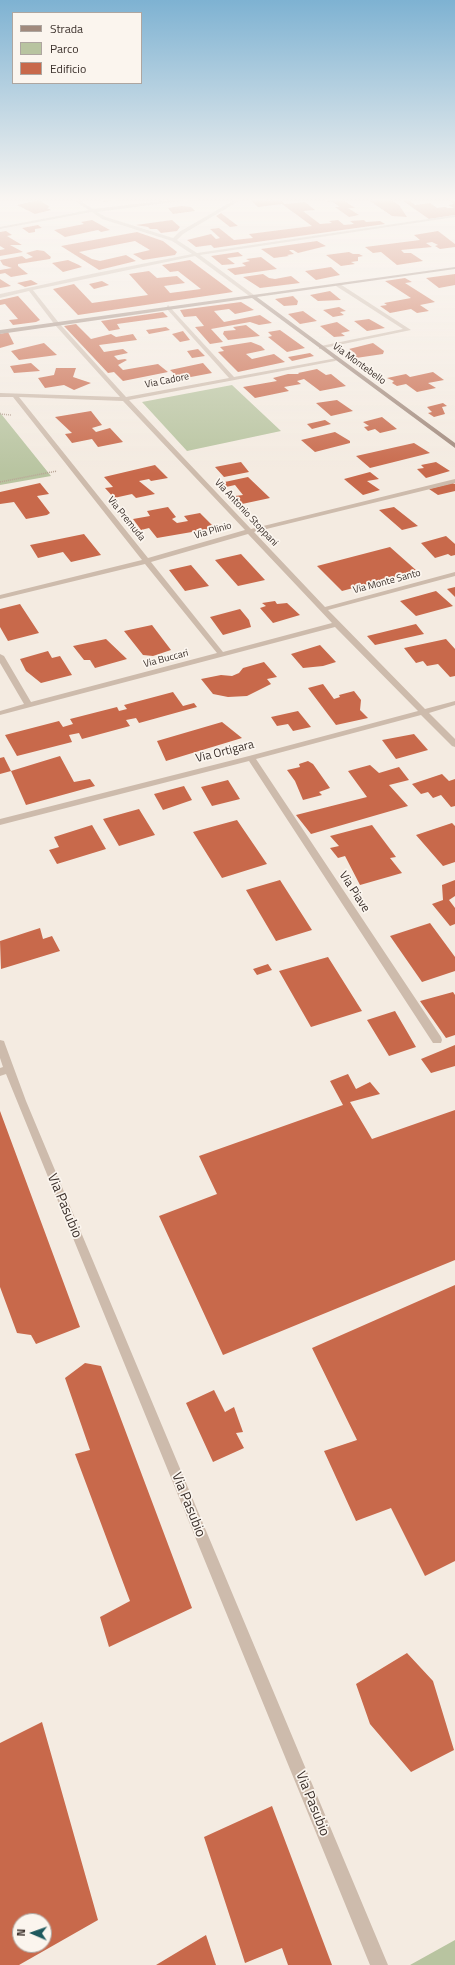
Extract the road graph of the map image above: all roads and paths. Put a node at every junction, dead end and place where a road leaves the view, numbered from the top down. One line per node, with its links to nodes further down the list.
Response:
1 (30, 289): 9 (street, Via Antonio Stoppani)
2 (27, 290): 6 (street)
3 (244, 290): 7 (street)
4 (297, 290): 7 (street)
5 (347, 290): 11 (street)
6 (0, 296)
7 (252, 296): 8 (street); 11 (street, Via Montebello)
8 (168, 307): 9 (street); 13 (street)
9 (57, 324): 10 (street); 16 (street, Via Antonio Stoppani)
10 (0, 332)
11 (321, 348): 12 (street, Via Montebello)
12 (335, 359): 13 (street, Via Cadore); 17 (street, Via Montebello)
13 (232, 378): 16 (street, Via Cadore)
14 (0, 395): 15 (street, Via Cadore)
15 (15, 396): 16 (street, Via Cadore); 18 (street, Via Premuda)
16 (125, 399): 21 (street, Via Antonio Stoppani)
17 (455, 446)
18 (73, 468): 20 (path); 22 (street, Via Premuda)
19 (455, 481): 21 (street, Via Plinio)
20 (0, 482)
21 (250, 531): 22 (street, Via Plinio); 25 (street, Via Antonio Stoppani)
22 (147, 561): 24 (street, Via Plinio); 27 (street, Via Premuda)
23 (455, 574): 25 (street, Via Monte Santo)
24 (0, 597)
25 (324, 609): 26 (street, Via Antonio Stoppani)
26 (337, 624): 27 (street, Via Buccari); 31 (street, Via Antonio Stoppani)
27 (221, 654): 30 (street, Via Buccari)
28 (0, 656): 30 (street)
29 (455, 703): 31 (street, Via Ortigara)
30 (28, 705): 32 (street, Via Buccari)
31 (423, 712): 33 (street, Via Antonio Stoppani); 34 (street, Via Ortigara)
32 (0, 713)
33 (455, 744)
34 (251, 758): 35 (street, Via Ortigara); 36 (street, Via Piave)
35 (0, 822)
36 (437, 1040)
37 (0, 1044): 38 (street, Via Pasubio)
38 (5, 1070): 39 (street, Via Pasubio)
39 (379, 1965)

